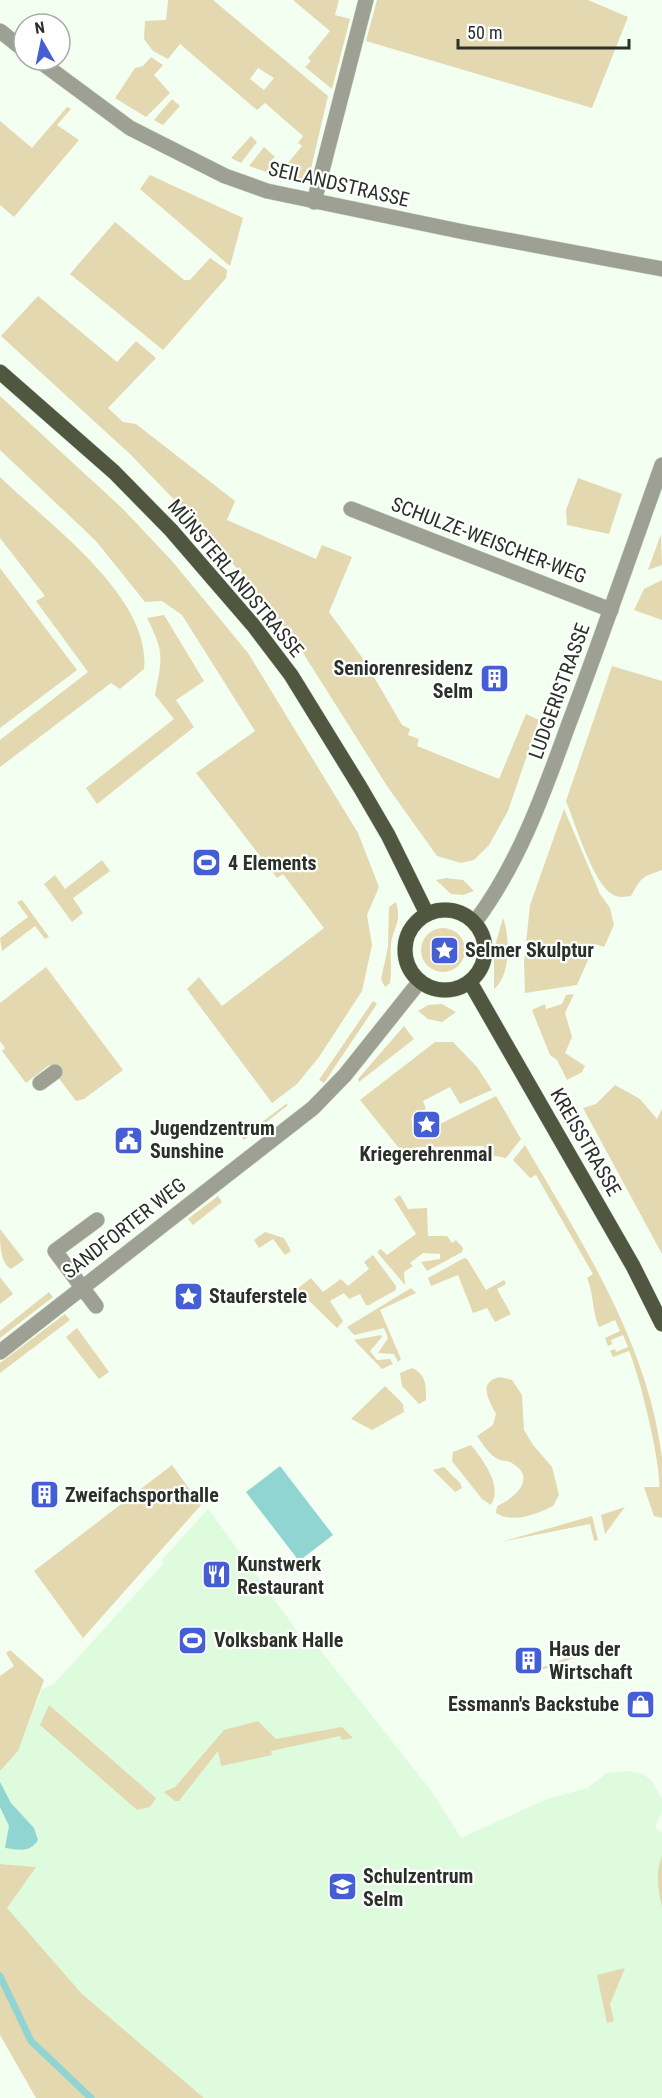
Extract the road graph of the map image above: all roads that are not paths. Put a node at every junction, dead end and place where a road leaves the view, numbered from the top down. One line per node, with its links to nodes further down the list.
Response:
1 (366, 0): 5 (street)
2 (0, 31): 3 (street)
3 (12, 40)
4 (54, 72): 5 (street, SEILANDSTRASSE)
5 (314, 202): 6 (street, SEILANDSTRASSE)
6 (662, 269)
7 (0, 372): 11 (main road, MÜNSTERLANDSTRASSE)
8 (662, 465): 10 (street, LUDGERISTRASSE)
9 (351, 509): 10 (street, SCHULZE-WEISCHER-WEG)
10 (611, 610): 12 (street, LUDGERISTRASSE)
11 (427, 914): 12 (main road); 13 (main road)
12 (475, 922): 14 (main road)
13 (420, 981): 14 (main road); 18 (street, SANDFORTER WEG)
14 (470, 982): 20 (main road, KREISSTRASSE)
15 (55, 1072): 16 (street)
16 (40, 1083)
17 (97, 1220): 18 (street)
18 (82, 1287): 19 (street); 21 (street, SANDFORTER WEG)
19 (96, 1306)
20 (662, 1324)
21 (0, 1352)

